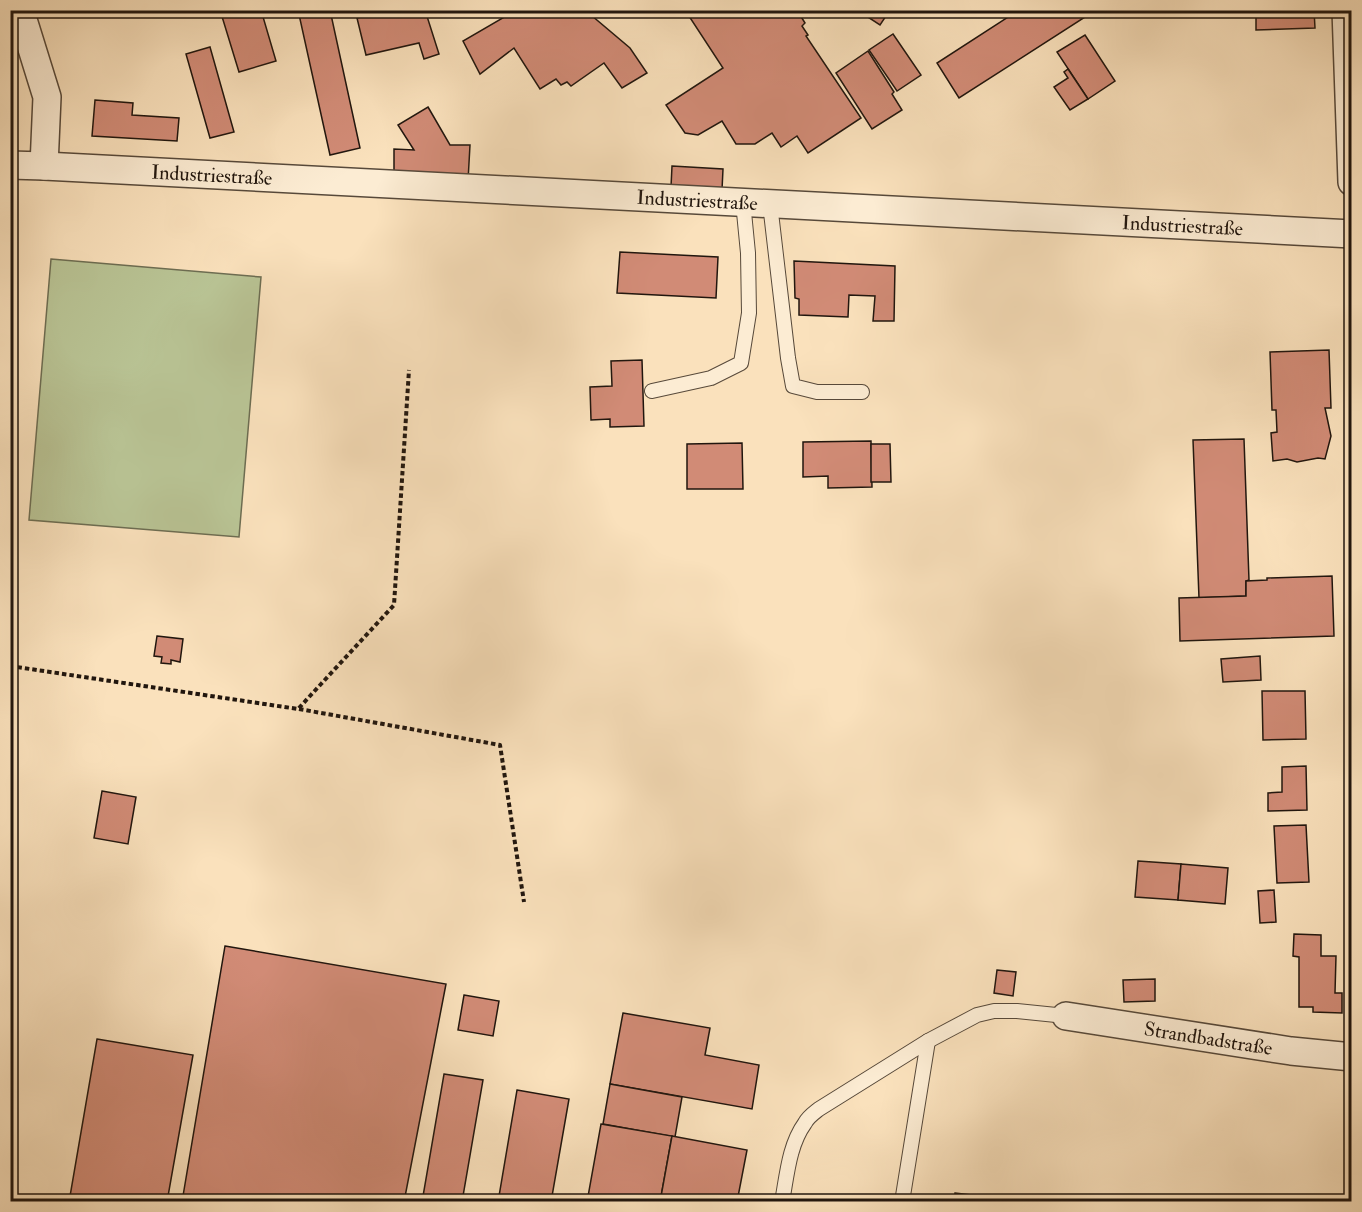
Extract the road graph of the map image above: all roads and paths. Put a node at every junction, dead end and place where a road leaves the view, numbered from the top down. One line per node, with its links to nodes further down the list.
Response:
1 (20, 10): 4 (street)
2 (1346, 10): 5 (street)
3 (10, 165): 4 (street, Industriestraße)
4 (44, 166): 6 (street, Industriestraße)
5 (1352, 182)
6 (756, 203): 7 (street, Industriestraße); 9 (lane); 10 (lane)
7 (1352, 234)
8 (409, 370): 12 (path)
9 (652, 391)
10 (862, 392)
11 (10, 666): 12 (path)
12 (298, 709): 13 (path)
13 (524, 902)
14 (1066, 1016): 15 (lane); 16 (street, Strandbadstraße)
15 (928, 1041): 17 (lane); 18 (lane)
16 (1352, 1057)
17 (782, 1202)
18 (902, 1202)

